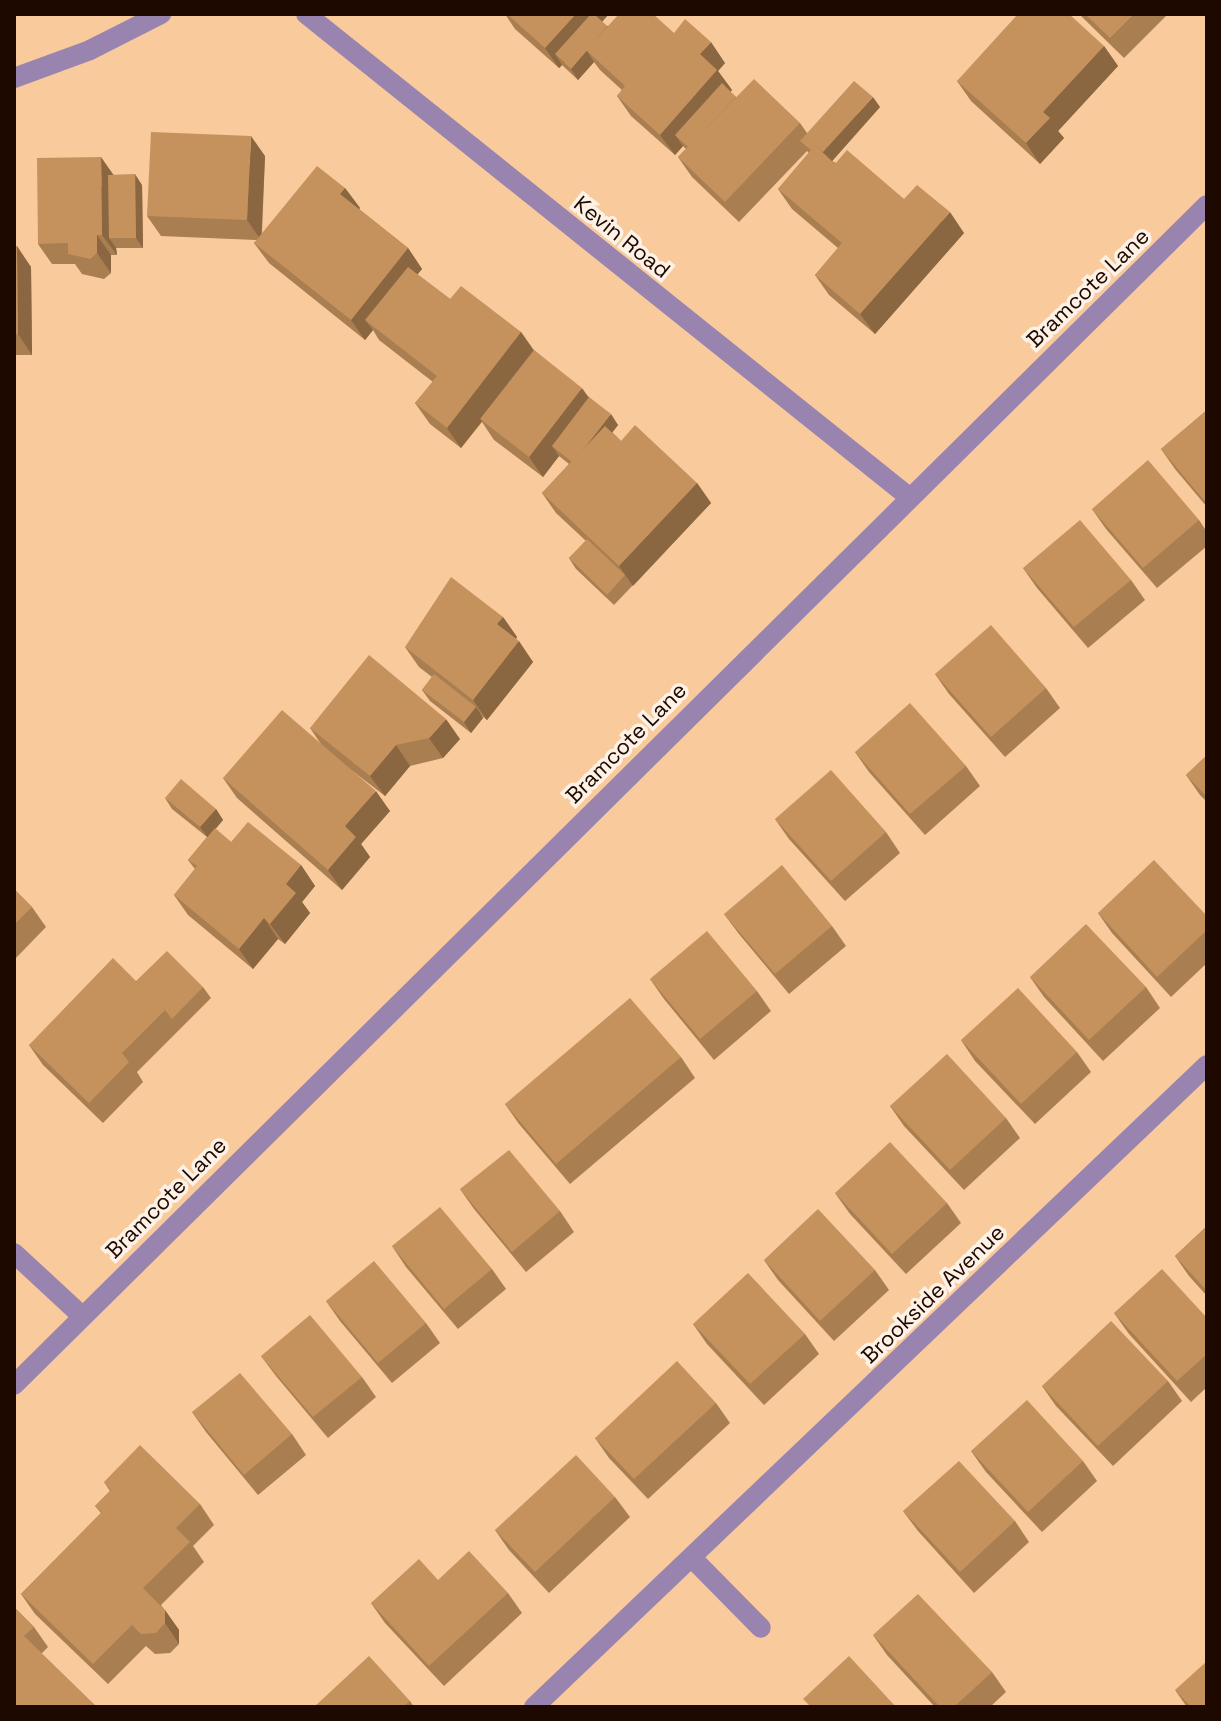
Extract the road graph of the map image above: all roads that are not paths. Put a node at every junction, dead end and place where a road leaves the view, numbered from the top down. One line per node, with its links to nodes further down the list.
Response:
1 (161, 14): 3 (street)
2 (306, 14): 5 (street, Kevin Road)
3 (14, 78)
4 (1207, 205): 5 (street, Bramcote Lane)
5 (909, 497): 8 (street, Bramcote Lane)
6 (1207, 1065): 10 (street, Brookside Avenue)
7 (14, 1253): 8 (street)
8 (81, 1315): 9 (street, Bramcote Lane)
9 (14, 1385)
10 (694, 1560): 11 (street); 12 (street, Brookside Avenue)
11 (761, 1628)
12 (534, 1707)

